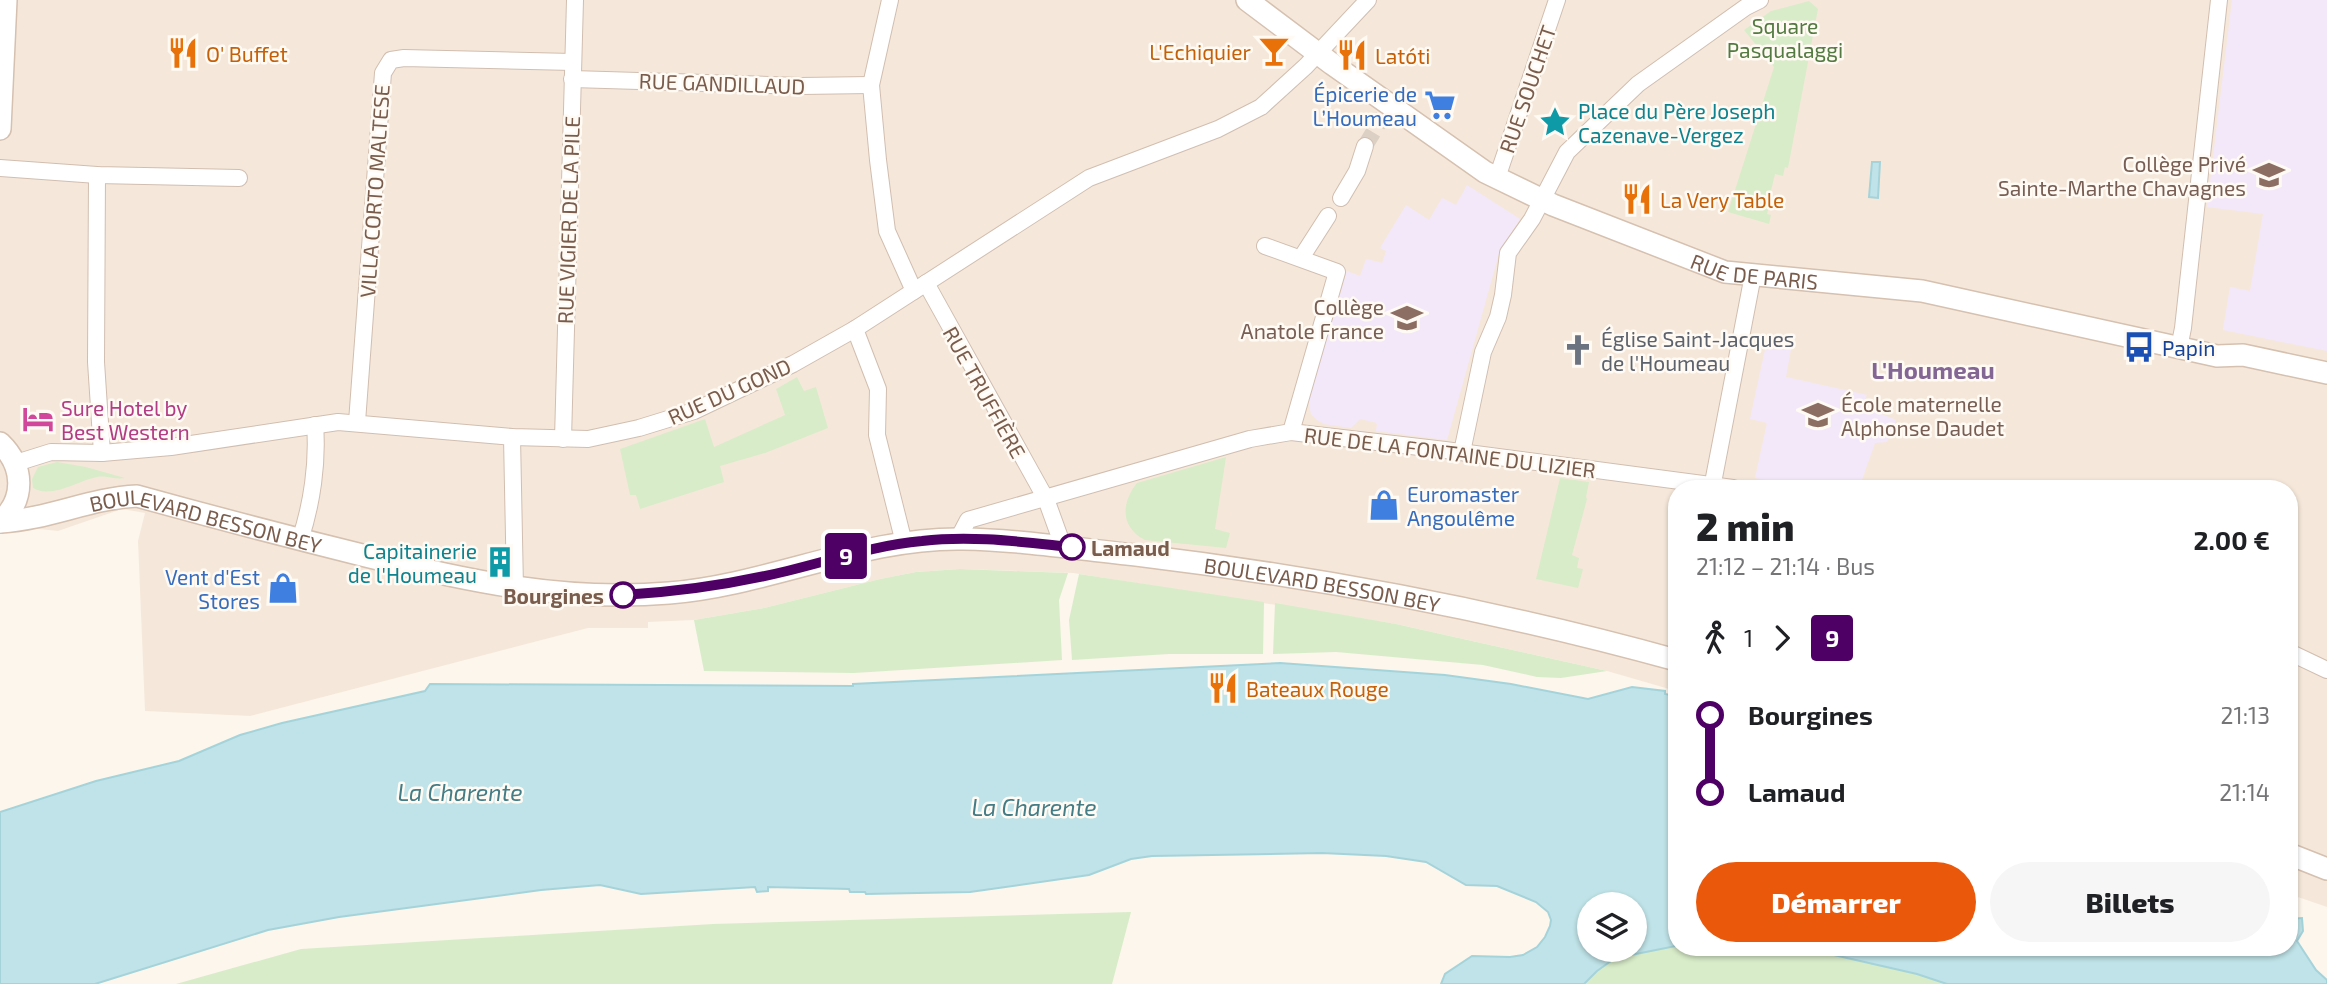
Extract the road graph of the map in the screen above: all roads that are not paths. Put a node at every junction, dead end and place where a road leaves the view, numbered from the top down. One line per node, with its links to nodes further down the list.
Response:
1 (6, 0): 13 (main road)
2 (575, 0): 10 (street, RUE VIGIER DE LA PILE)
3 (890, 0): 12 (street, RUE TRUFFIÈRE)
4 (1247, 0): 9 (main road, RUE DE PARIS)
5 (1368, 0): 9 (street, RUE DU GOND)
6 (1557, 0): 18 (street, RUE SOUCHET)
7 (1760, 0): 20 (street)
8 (2219, 0): 27 (street)
9 (1318, 53): 18 (main road, RUE DE PARIS); 25 (street, RUE DU GOND)
10 (573, 62): 11 (street, RUE VIGIER DE LA PILE); 29 (street, VILLA CORTO MALTESE)
11 (572, 79): 12 (street, RUE GANDILLAUD); 33 (street, RUE VIGIER DE LA PILE)
12 (872, 85): 25 (street, RUE TRUFFIÈRE)
13 (0, 129)
14 (1365, 146): 19 (street)
15 (0, 168): 16 (street)
16 (97, 175): 17 (street); 35 (street)
17 (239, 178)
18 (1497, 178): 20 (main road, RUE DE PARIS)
19 (1340, 198)
20 (1542, 200): 24 (main road, RUE DE PARIS); 36 (street)
21 (1328, 216): 23 (street)
22 (1265, 246): 23 (street)
23 (1300, 258): 31 (street)
24 (1753, 275): 27 (main road, RUE DE PARIS); 38 (street)
25 (920, 287): 26 (street, RUE DU GOND); 41 (street, RUE TRUFFIÈRE)
26 (855, 329): 33 (street, RUE DU GOND); 46 (street)
27 (2179, 348): 28 (main road, RUE DE PARIS)
28 (2327, 373)
29 (356, 422): 30 (street, RUE DU GOND); 32 (street, RUE DU GOND)
30 (315, 425): 35 (street, RUE DU GOND); 45 (street)
31 (1291, 432): 36 (street, RUE DE LA FONTAINE DU LIZIER); 41 (street, RUE DE LA FONTAINE DU LIZIER)
32 (512, 437): 33 (street, RUE DU GOND); 48 (street)
33 (563, 439)
34 (0, 443): 37 (main road)
35 (102, 453): 37 (street, RUE DU GOND)
36 (1462, 453): 39 (street, RUE DE LA FONTAINE DU LIZIER)
37 (16, 463): 40 (main road)
38 (1713, 480)
39 (1668, 481)
40 (19, 493): 42 (main road, BOULEVARD BESSON BEY); 43 (main road)
41 (1046, 499): 44 (street, RUE DE LA FONTAINE DU LIZIER); 47 (street, RUE TRUFFIÈRE)
42 (58, 513): 43 (main road, BOULEVARD BESSON BEY); 45 (main road, BOULEVARD BESSON BEY)
43 (0, 522)
44 (958, 539): 46 (main road, BOULEVARD BESSON BEY); 47 (main road, BOULEVARD BESSON BEY)
45 (300, 540): 48 (main road, BOULEVARD BESSON BEY)
46 (904, 543): 48 (main road, BOULEVARD BESSON BEY)
47 (1063, 546): 50 (main road, BOULEVARD BESSON BEY)
48 (515, 588)
49 (2298, 656): 51 (street)
50 (1668, 658)
51 (2327, 670)
52 (2298, 858): 53 (main road)
53 (2327, 869)

